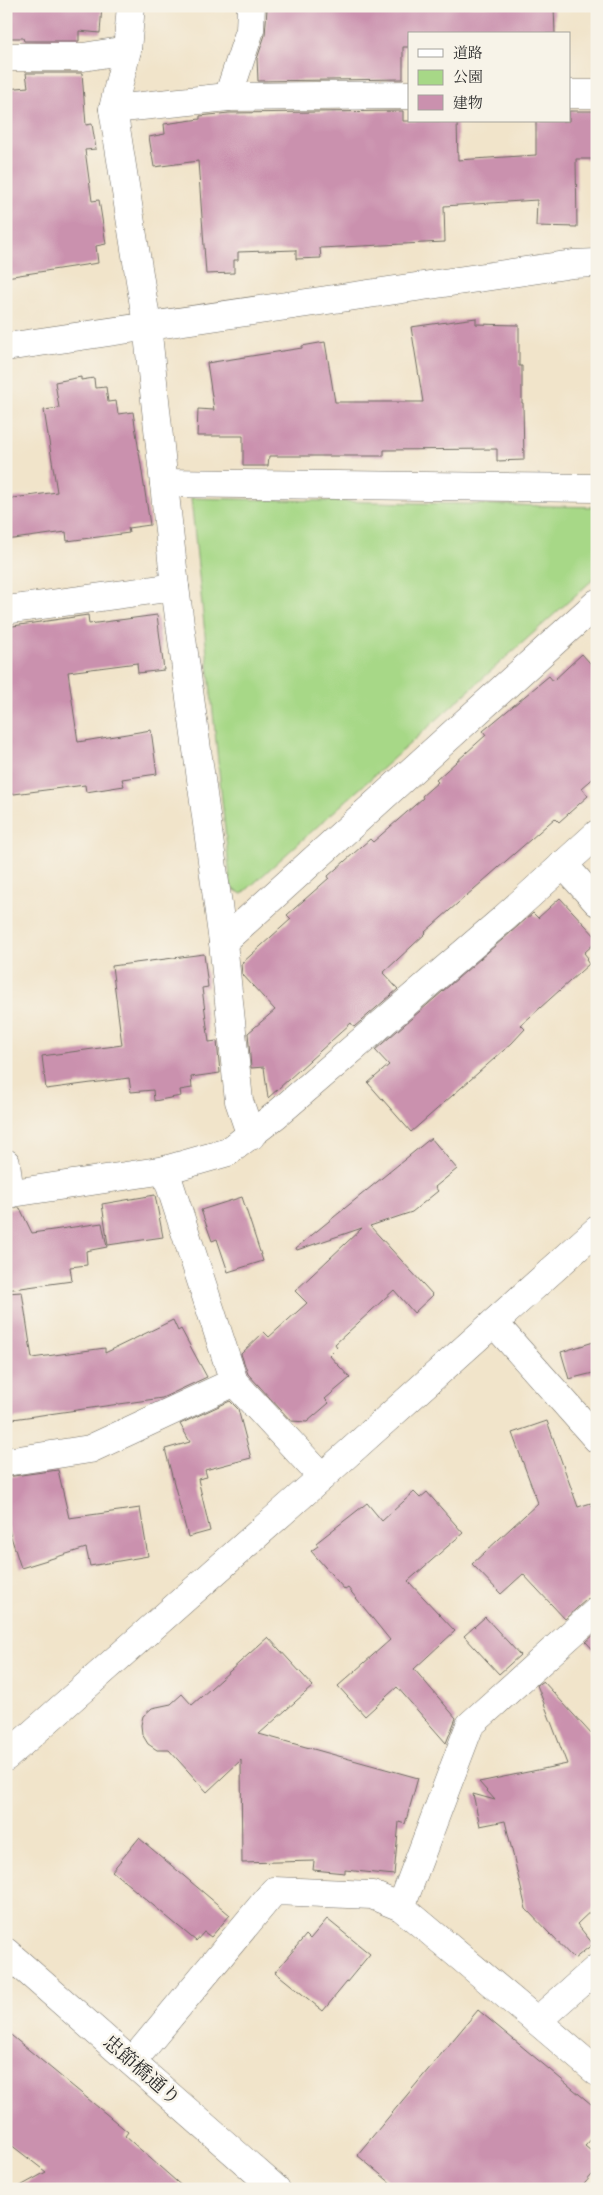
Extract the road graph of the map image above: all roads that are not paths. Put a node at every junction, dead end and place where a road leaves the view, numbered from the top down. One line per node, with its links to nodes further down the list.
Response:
1 (131, 6): 3 (street)
2 (251, 6): 8 (street)
3 (127, 50): 4 (street); 9 (street)
4 (6, 57)
5 (570, 94): 6 (street)
6 (597, 94)
7 (408, 95): 8 (street)
8 (228, 97): 9 (street)
9 (114, 109): 11 (street)
10 (597, 263): 11 (street)
11 (147, 325): 12 (street); 13 (street)
12 (6, 347)
13 (164, 483): 14 (street); 15 (street)
14 (597, 488)
15 (175, 587): 17 (street); 21 (street)
16 (597, 603): 21 (street)
17 (6, 610)
18 (597, 834): 19 (street)
19 (563, 864): 20 (street); 22 (street)
20 (597, 902)
21 (223, 942): 22 (street)
22 (251, 1136): 24 (street)
23 (6, 1162): 25 (street)
24 (165, 1170): 25 (street); 28 (street)
25 (8, 1194)
26 (597, 1230): 27 (street)
27 (494, 1323): 29 (street); 31 (street)
28 (234, 1382): 30 (street); 31 (street)
29 (597, 1439)
30 (6, 1462)
31 (322, 1477): 33 (street)
32 (597, 1611): 34 (street)
33 (6, 1757)
34 (402, 1907): 37 (street); 38 (street)
35 (6, 1952): 38 (street, 忠節橋通り)
36 (597, 1968): 37 (street)
37 (537, 2022): 39 (street)
38 (132, 2062): 40 (street, 忠節橋通り)
39 (597, 2072)
40 (276, 2189)

